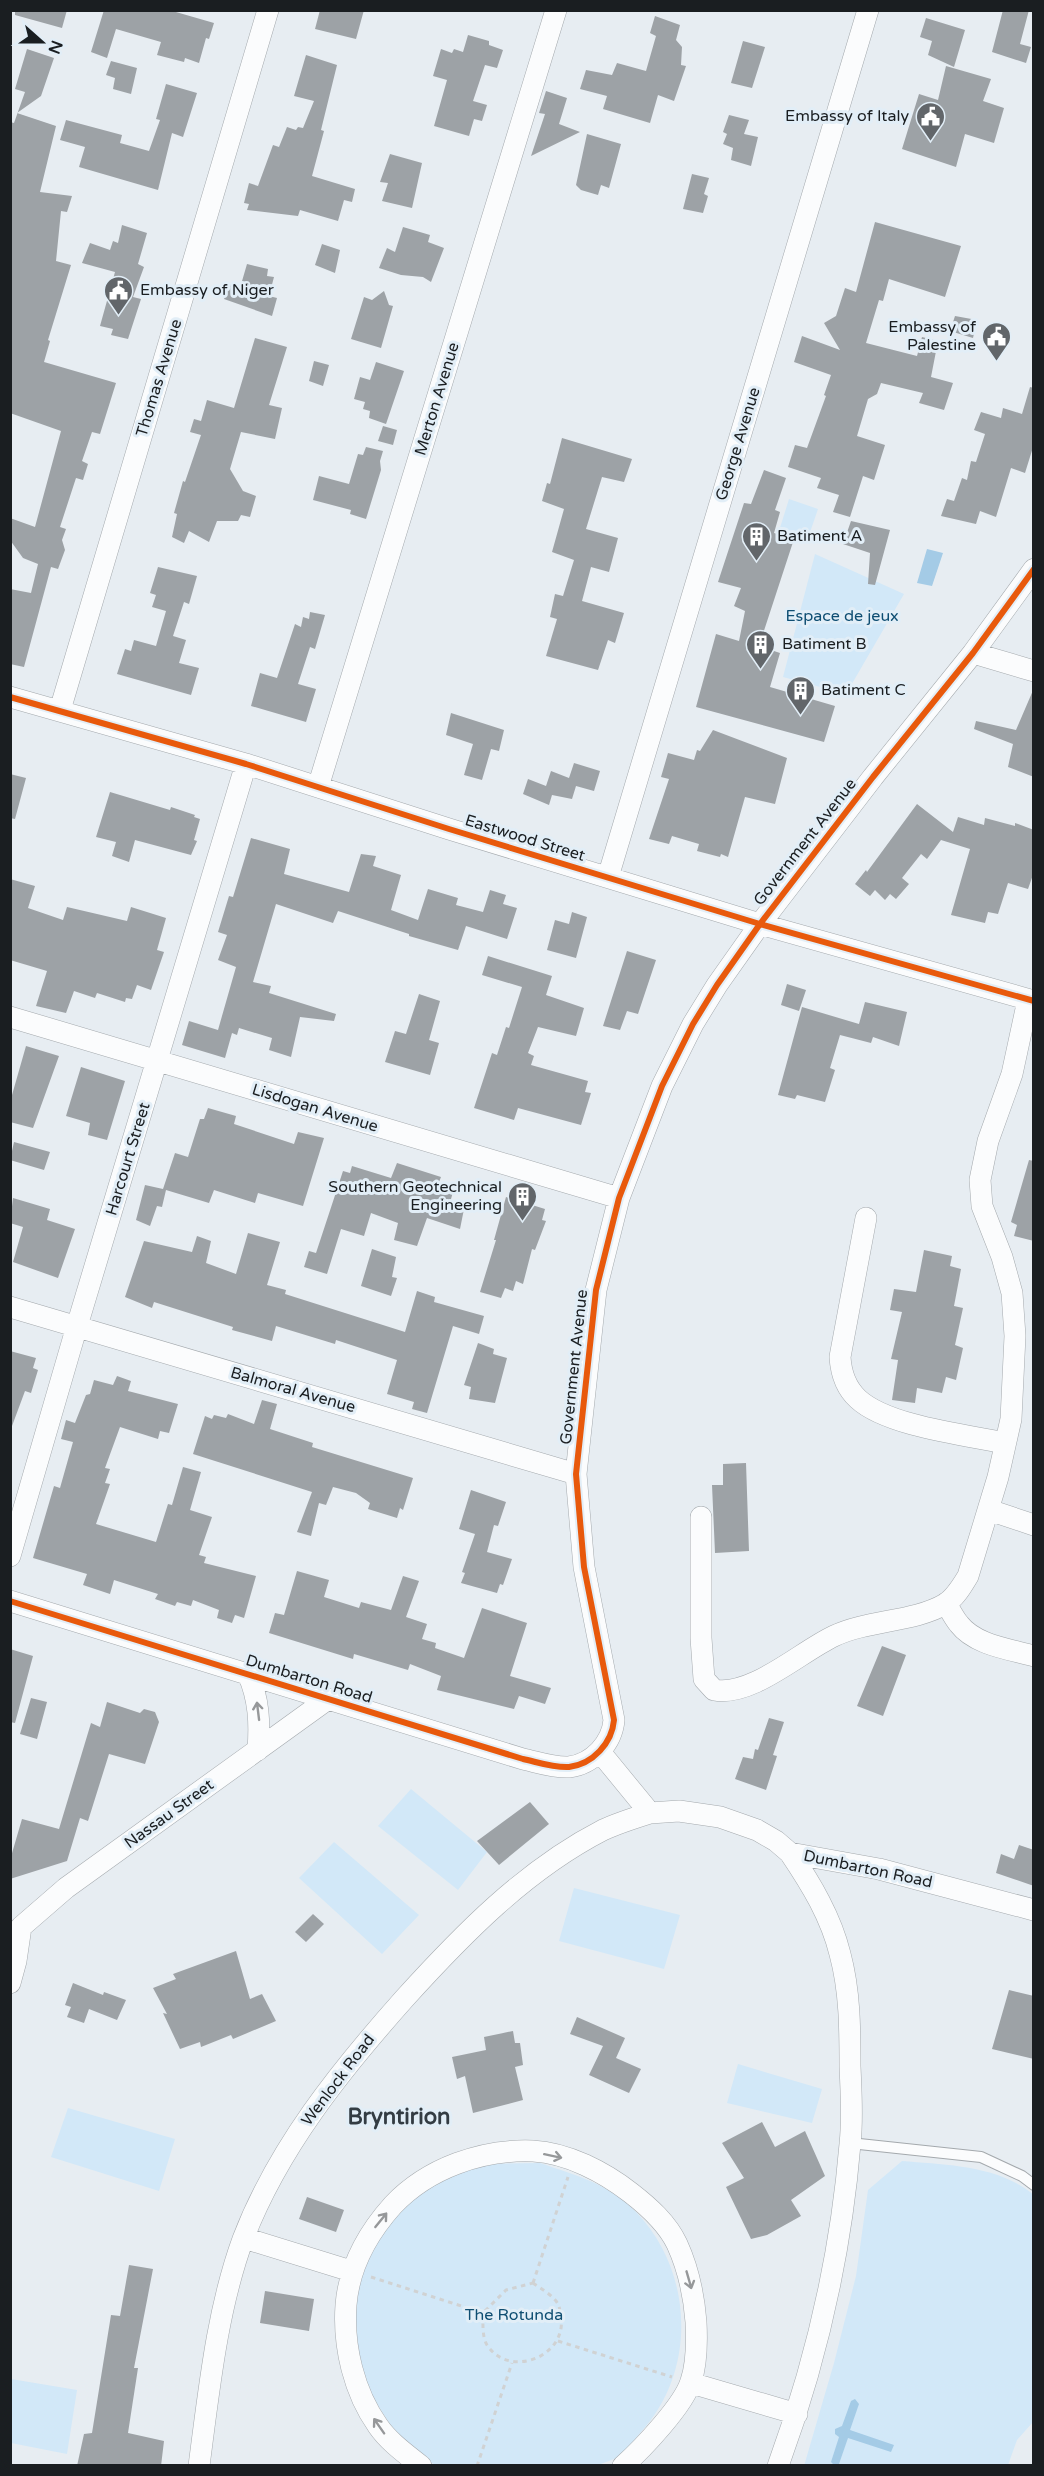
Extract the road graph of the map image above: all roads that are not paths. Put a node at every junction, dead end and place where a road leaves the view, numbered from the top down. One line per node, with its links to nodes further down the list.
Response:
1 (268, 10): 8 (street, Thomas Avenue)
2 (556, 10): 10 (street, Merton Avenue)
3 (868, 10): 11 (street, George Avenue)
4 (1034, 569): 5 (street, Government Avenue)
5 (973, 653): 6 (street); 12 (street, Government Avenue)
6 (1034, 671)
7 (10, 697): 8 (street, Eastwood Street)
8 (60, 710): 9 (street, Eastwood Street)
9 (246, 764): 10 (street, Eastwood Street); 15 (street, Harcourt Street)
10 (318, 787): 11 (street, Eastwood Street)
11 (608, 877): 12 (street, Eastwood Street)
12 (760, 924): 13 (street, Eastwood Street); 16 (street, Government Avenue)
13 (1031, 1000): 20 (street)
14 (10, 1017): 15 (street, Lisdogan Avenue)
15 (158, 1061): 16 (street, Lisdogan Avenue); 19 (street, Harcourt Street)
16 (619, 1198): 21 (street, Government Avenue)
17 (866, 1218): 20 (street)
18 (10, 1306): 19 (street, Balmoral Avenue)
19 (77, 1326): 21 (street, Balmoral Avenue); 25 (street, Harcourt Street)
20 (1005, 1443): 22 (street)
21 (576, 1474): 32 (street, Government Avenue)
22 (989, 1510): 24 (street); 27 (street)
23 (701, 1517): 27 (street)
24 (1034, 1525)
25 (10, 1556)
26 (10, 1601): 29 (street, Dumbarton Road)
27 (946, 1604): 28 (street)
28 (1034, 1656)
29 (248, 1674): 30 (street, Dumbarton Road); 31 (street, one-way to 29)
30 (328, 1699): 31 (street, Nassau Street); 32 (street, Dumbarton Road)
31 (258, 1750): 36 (street, Nassau Street)
32 (600, 1752): 33 (street)
33 (650, 1814): 34 (street, Dumbarton Road); 40 (street, Wenlock Road)
34 (790, 1853): 35 (street, Dumbarton Road); 38 (street)
35 (1034, 1910)
36 (16, 1926): 37 (street)
37 (10, 1983)
38 (850, 2143): 39 (lane); 43 (street)
39 (1034, 2185)
40 (244, 2238): 41 (street); 44 (street, Wenlock Road)
41 (351, 2271): 42 (street, one-way to 42); 45 (street, one-way to 41)
42 (691, 2383): 43 (street); 46 (street)
43 (797, 2414): 47 (street)
44 (199, 2466)
45 (421, 2466)
46 (623, 2466)
47 (778, 2466)

